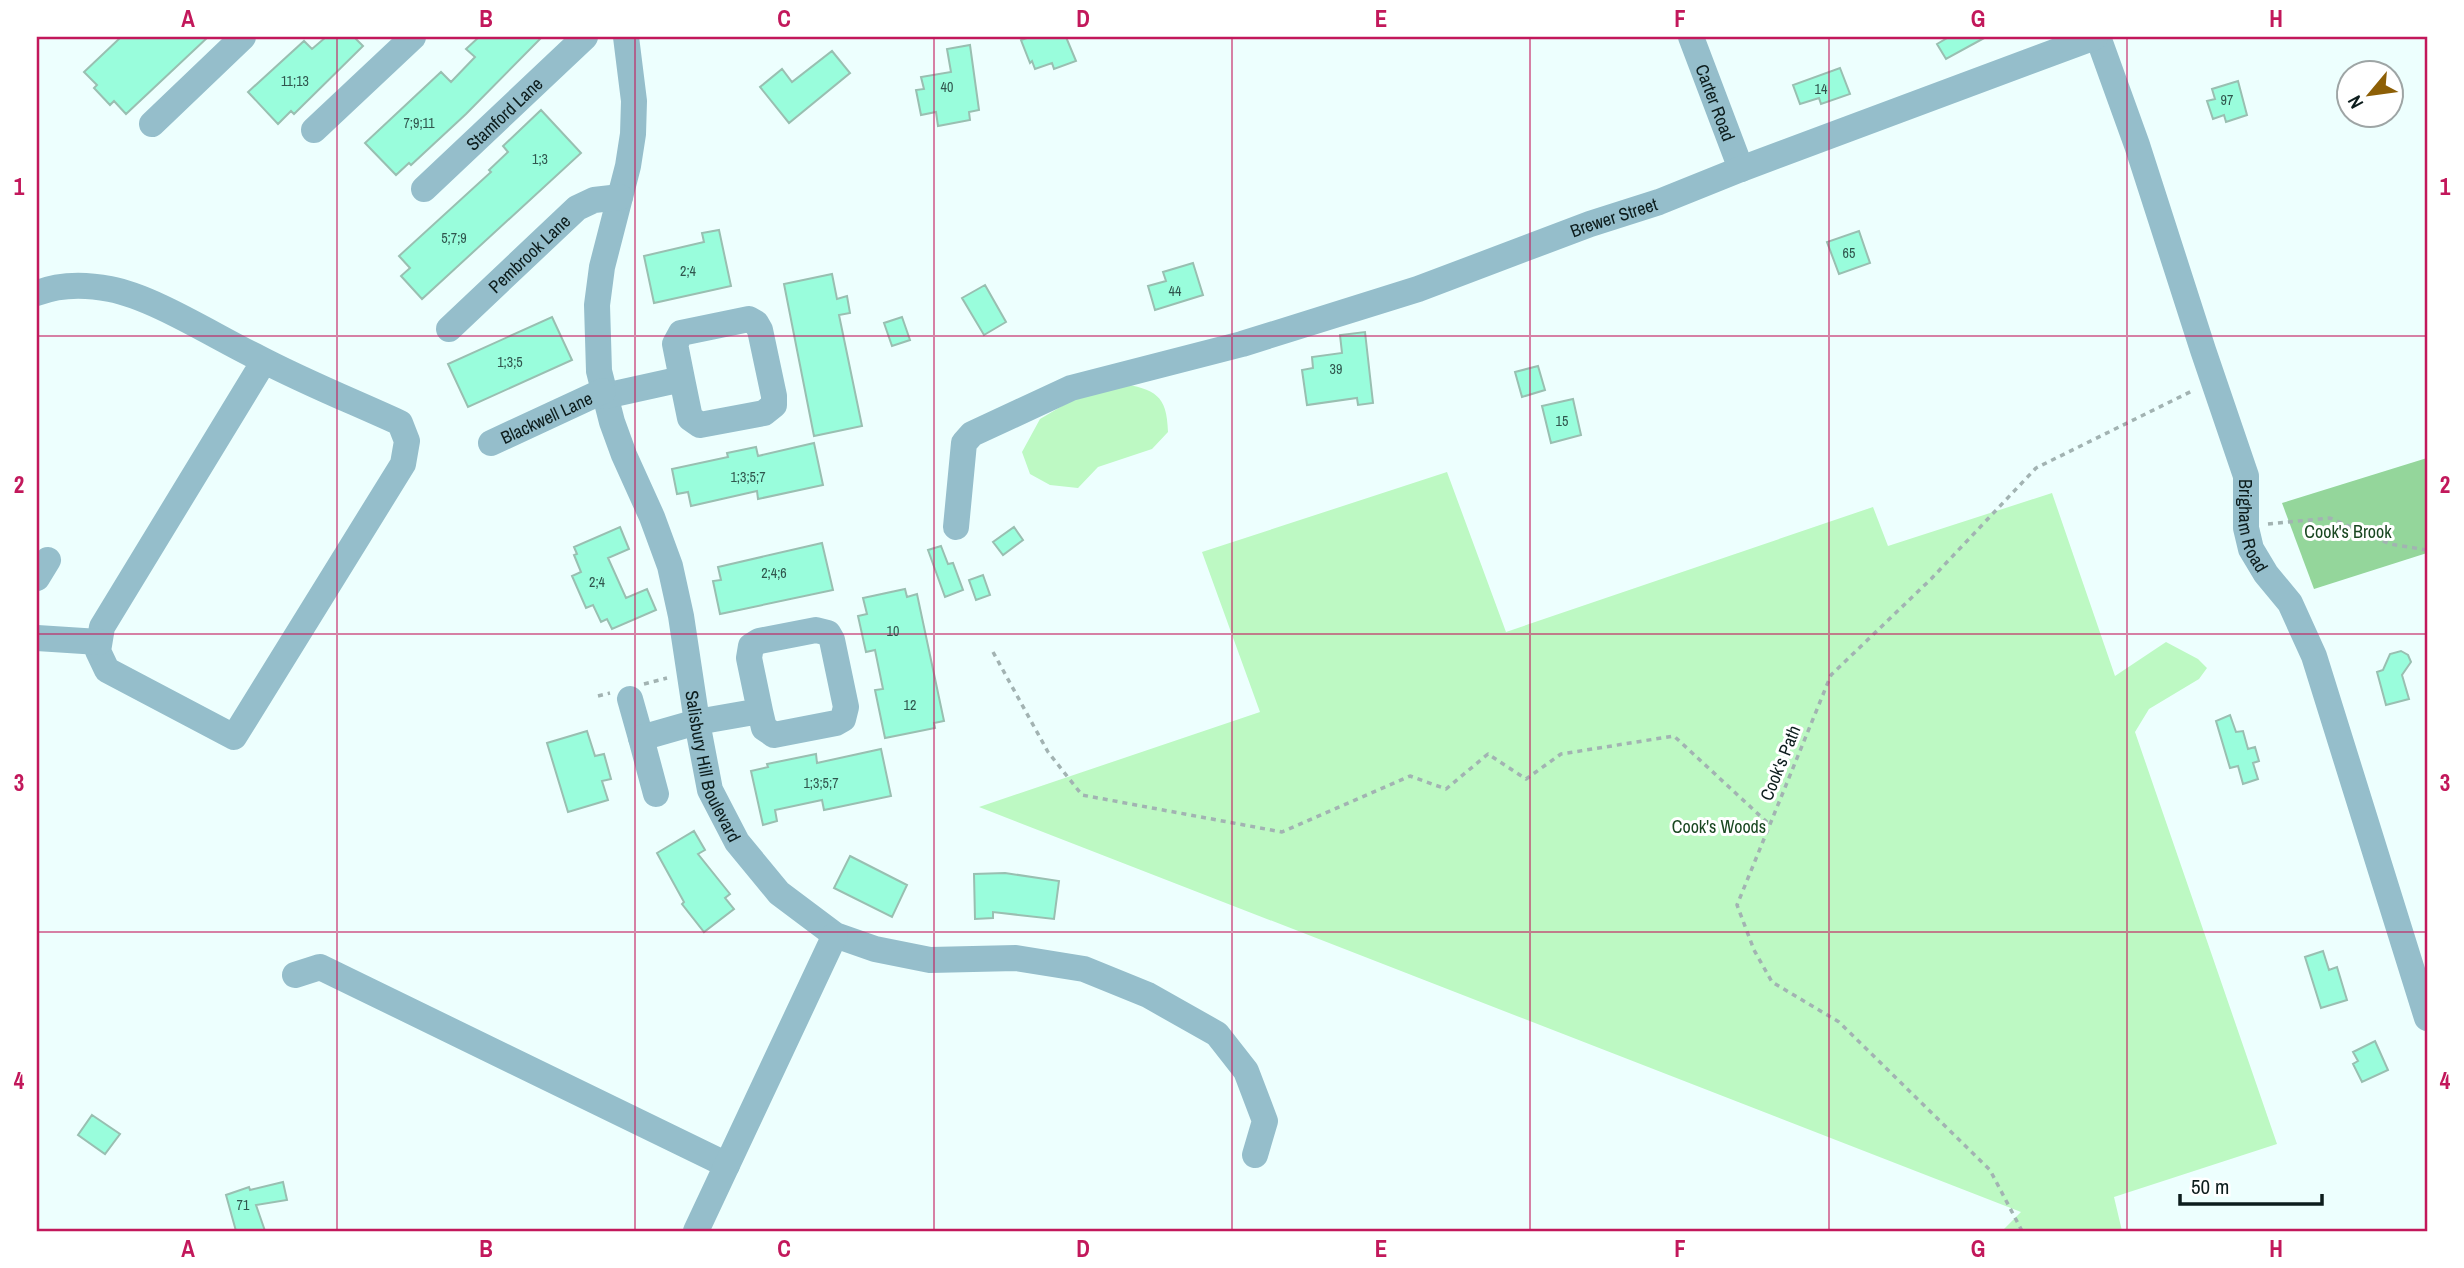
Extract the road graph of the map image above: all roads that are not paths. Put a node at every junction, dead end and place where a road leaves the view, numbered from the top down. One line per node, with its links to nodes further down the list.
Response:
1 (243, 37): 7 (street)
2 (413, 37): 8 (street)
3 (585, 37): 10 (street, Stamford Lane)
4 (626, 37): 11 (street, Salisbury Hill Boulevard)
5 (1691, 37): 9 (street, Carter Road)
6 (2097, 37): 9 (street, Brewer Street); 28 (street, Brigham Road)
7 (152, 124)
8 (314, 130)
9 (1741, 169): 18 (street, Brewer Street)
10 (425, 189)
11 (620, 197): 13 (street, Pembrook Lane); 16 (street, Salisbury Hill Boulevard)
12 (37, 293): 14 (street)
13 (449, 329)
14 (264, 361): 20 (street); 20 (street)
15 (682, 379): 15 (street); 16 (street, Blackwell Lane)
16 (604, 393): 17 (street, Blackwell Lane); 23 (street, Salisbury Hill Boulevard)
17 (491, 443)
18 (956, 527)
19 (38, 637): 20 (street)
20 (99, 642)
21 (630, 699): 24 (street)
22 (760, 711): 22 (street); 23 (street)
23 (696, 722): 24 (street); 26 (street, Salisbury Hill Boulevard)
24 (641, 738): 25 (street)
25 (656, 794)
26 (835, 935): 29 (street, Salisbury Hill Boulevard); 30 (street)
27 (295, 975): 30 (street)
28 (2426, 1012)
29 (1255, 1155)
30 (727, 1165): 31 (street)
31 (696, 1231)

